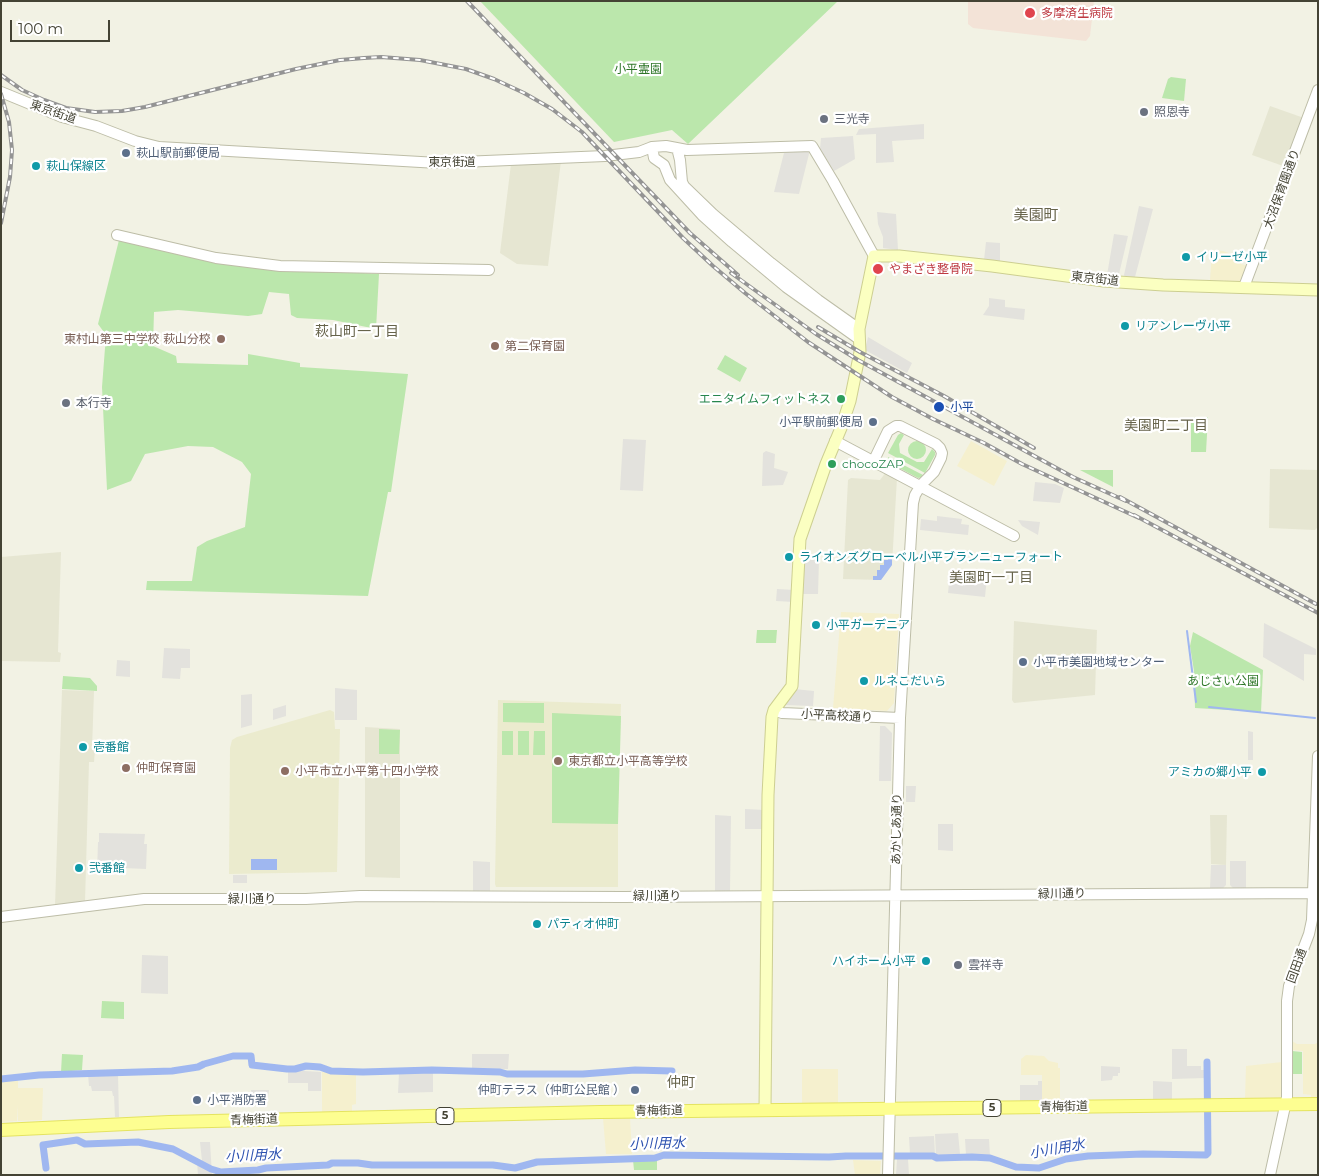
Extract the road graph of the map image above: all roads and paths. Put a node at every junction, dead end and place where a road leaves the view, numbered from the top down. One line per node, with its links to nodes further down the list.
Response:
1 (1318, 90): 8 (street, 大沼保育園通り)
2 (1, 92): 3 (street, 東京街道)
3 (652, 147): 4 (street, 東京街道); 10 (street)
4 (677, 148): 6 (street, 東京街道); 10 (street)
5 (117, 235): 7 (street)
6 (874, 256): 8 (main road, 東京街道); 10 (main road)
7 (488, 270)
8 (1244, 287): 9 (main road, 東京街道)
9 (1318, 290)
10 (859, 334): 11 (main road)
11 (835, 441): 12 (street); 15 (main road)
12 (874, 460): 13 (street); 13 (street)
13 (921, 485): 14 (street); 16 (street, あかしあ通り)
14 (1014, 536)
15 (774, 710): 16 (street, 小平高校通り); 20 (main road)
16 (900, 718): 19 (street, あかしあ通り)
17 (1318, 756): 18 (street, 回田通)
18 (1314, 892): 19 (street, 緑川通り); 22 (street, 回田通)
19 (896, 895): 20 (street, 緑川通り); 25 (street, あかしあ通り)
20 (767, 896): 21 (street, 緑川通り); 24 (main road)
21 (1, 917)
22 (1286, 1104): 23 (main road, 青梅街道 / 5); 25 (main road, 青梅街道 / 5); 28 (street, 回田通)
23 (1318, 1104)
24 (765, 1109): 25 (main road, 青梅街道 / 5); 26 (main road, 青梅街道 / 5)
25 (890, 1109): 27 (street, あかしあ通り)
26 (1, 1130)
27 (888, 1175)
28 (1270, 1175)

